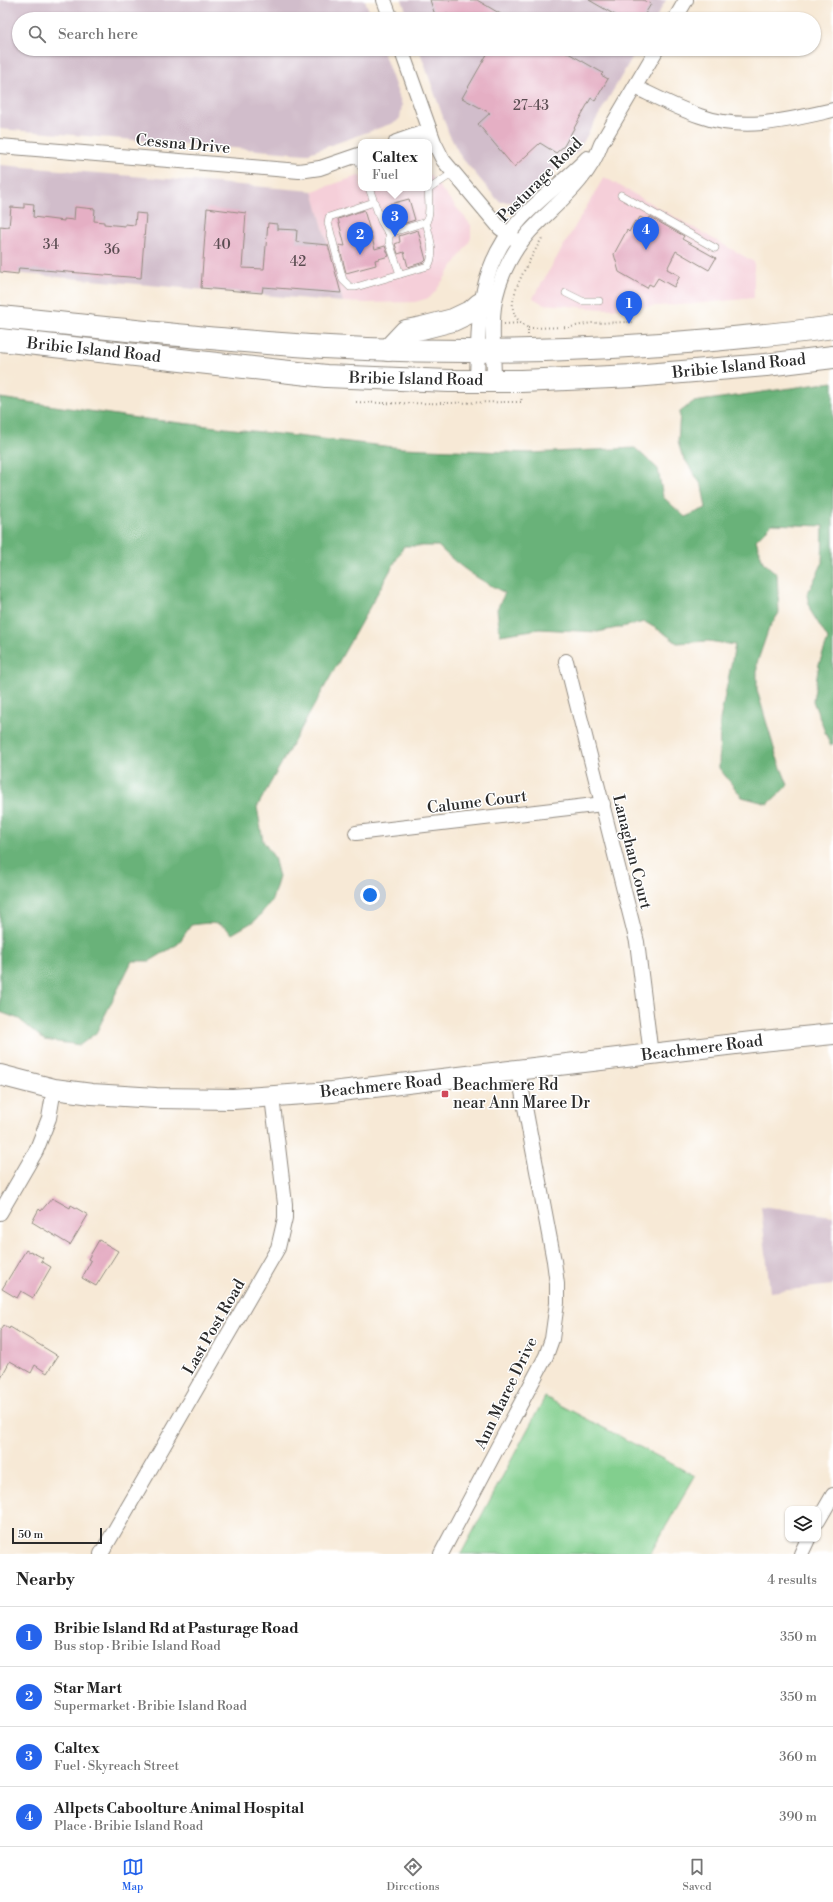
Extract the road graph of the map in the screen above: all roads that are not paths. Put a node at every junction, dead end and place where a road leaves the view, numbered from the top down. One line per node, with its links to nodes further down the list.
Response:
1 (384, 0): 3 (street)
2 (686, 0): 4 (street)
3 (388, 12)
4 (679, 12)
5 (404, 56): 9 (street)
6 (653, 56): 7 (street, Pasturage Road)
7 (635, 86): 8 (street); 11 (street, Pasturage Road)
8 (833, 110)
9 (430, 130): 10 (street); 14 (street)
10 (404, 139)
11 (601, 144): 22 (street, Pasturage Road); 23 (street, Pasturage Road)
12 (0, 146): 13 (street, Cessna Drive)
13 (358, 159)
14 (453, 173): 15 (lane); 22 (street)
15 (432, 187)
16 (370, 191): 19 (lane)
17 (429, 191): 20 (lane)
18 (621, 195): 24 (lane)
19 (374, 202): 21 (lane); 25 (lane)
20 (426, 222): 21 (lane); 25 (lane)
21 (394, 232): 25 (lane)
22 (508, 235): 23 (street); 28 (street, Pasturage Road)
23 (520, 244): 33 (street, Pasturage Road)
24 (715, 248)
25 (400, 274)
26 (566, 293): 27 (lane)
27 (599, 302)
28 (480, 304): 32 (main road); 33 (street, Pasturage Road)
29 (0, 317): 32 (main road, Bribie Island Road)
30 (833, 327): 33 (main road, Bribie Island Road)
31 (0, 340): 35 (main road, Bribie Island Road)
32 (388, 350): 33 (main road, Bribie Island Road)
33 (486, 351): 35 (street, Pasturage Road)
34 (833, 356): 35 (main road, Bribie Island Road)
35 (485, 381)
36 (566, 661): 37 (street, Lanaghan Court)
37 (602, 804): 38 (street, Calume Court); 40 (street, Lanaghan Court)
38 (356, 833)
39 (833, 1034): 40 (main road, Beachmere Road)
40 (651, 1055): 41 (main road, Beachmere Road)
41 (518, 1070): 44 (main road, Beachmere Road); 50 (street, Ann Maree Drive)
42 (0, 1076): 43 (main road, Beachmere Road)
43 (54, 1089): 44 (main road, Beachmere Road); 45 (street)
44 (272, 1097): 49 (street, Last Post Road)
45 (0, 1213)
46 (833, 1495): 47 (street)
47 (821, 1516)
48 (807, 1542): 51 (street)
49 (101, 1554)
50 (441, 1554)
51 (801, 1554)

